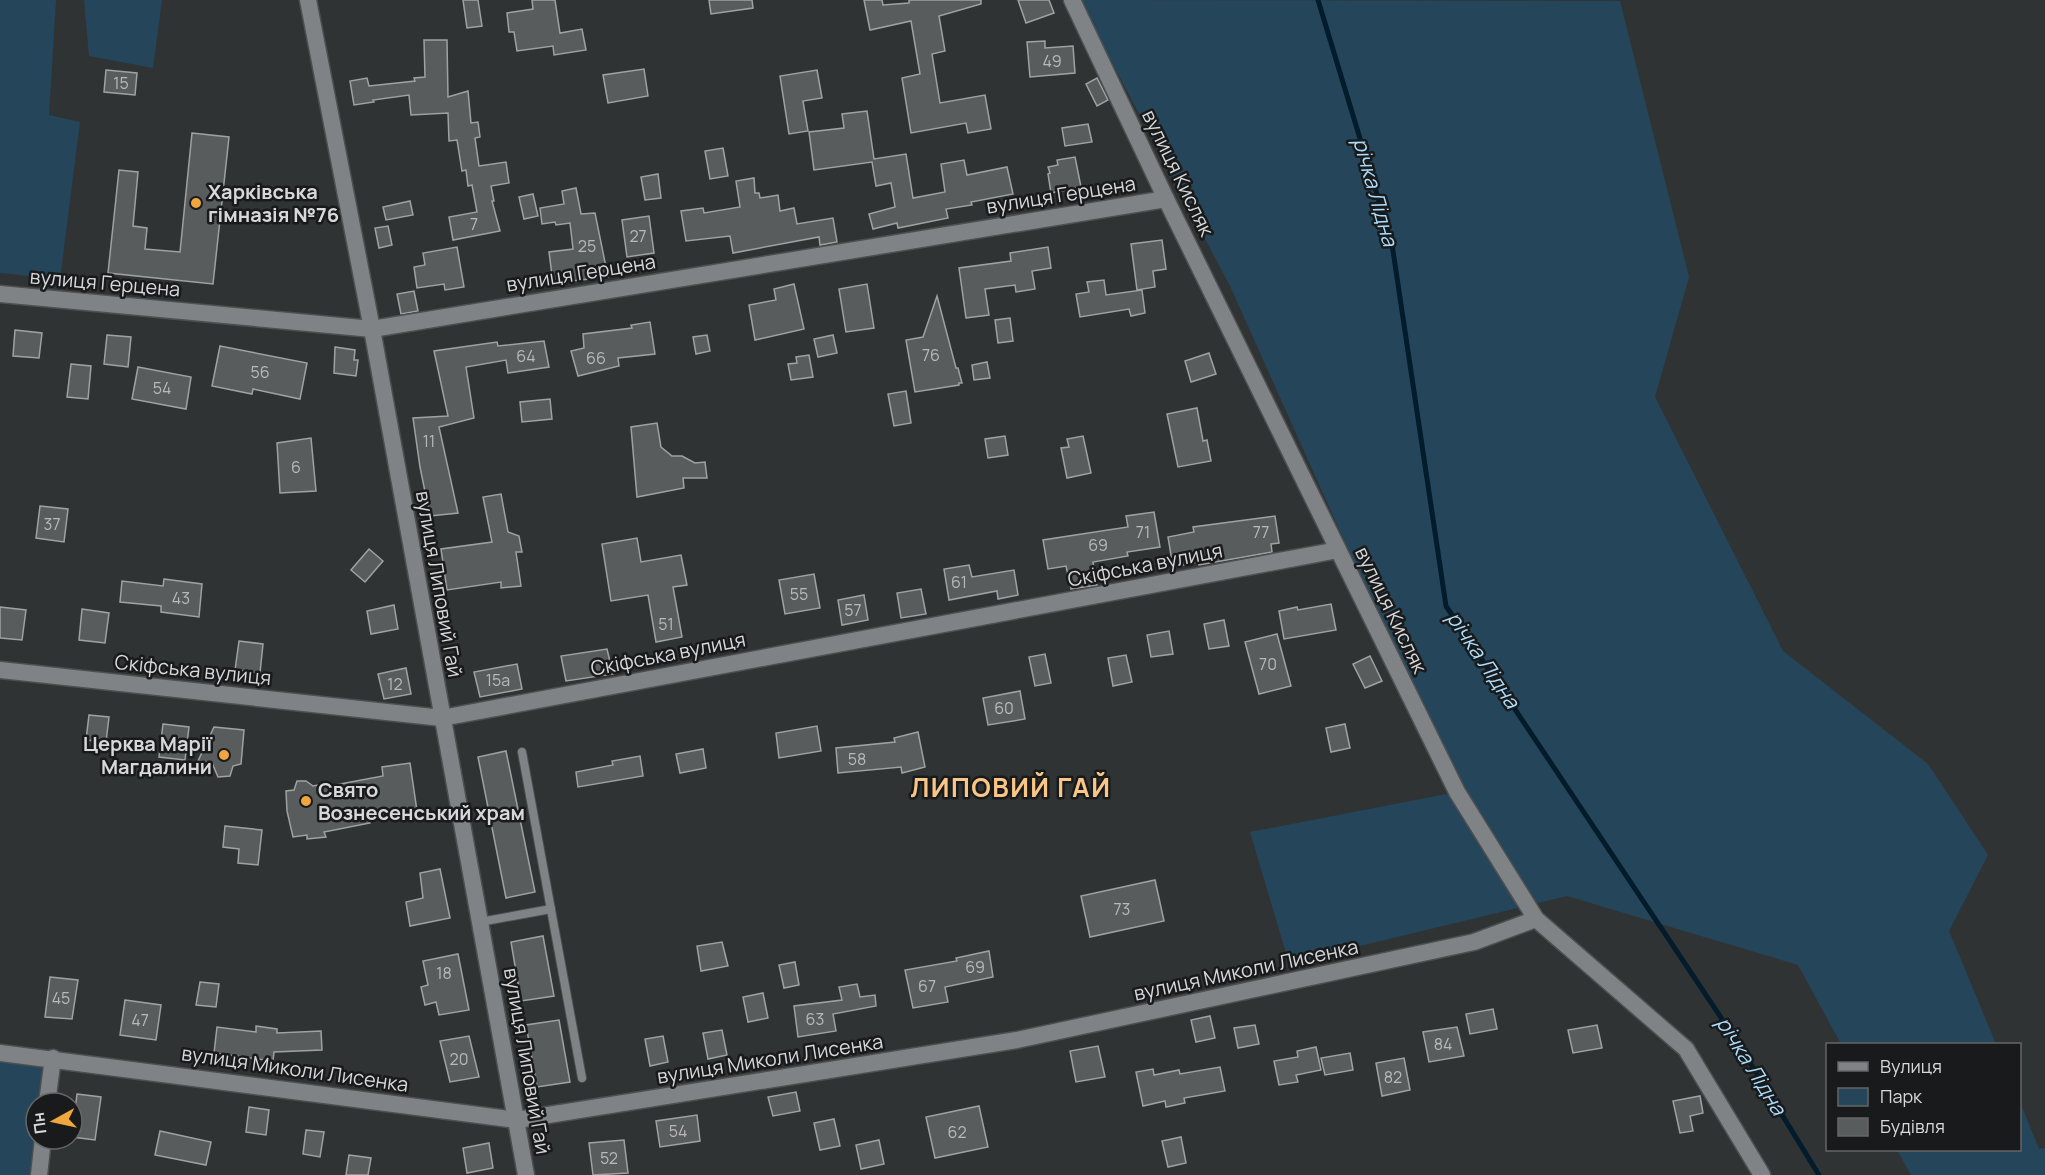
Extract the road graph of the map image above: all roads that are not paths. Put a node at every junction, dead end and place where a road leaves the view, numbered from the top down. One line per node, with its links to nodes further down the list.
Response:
1 (308, 0): 5 (street, вулиця Липовий Гай)
2 (1072, 0): 3 (street, вулиця Кисляк)
3 (1166, 199): 5 (street, вулиця Герцена); 6 (street, вулиця Кисляк)
4 (0, 294): 5 (street, вулиця Герцена)
5 (372, 329): 8 (street, вулиця Липовий Гай)
6 (1338, 550): 8 (street, Скіфська вулиця); 11 (street, вулиця Кисляк)
7 (0, 670): 8 (street, Скіфська вулиця)
8 (442, 718): 12 (street, вулиця Липовий Гай)
9 (522, 752): 10 (lane)
10 (551, 909): 12 (lane); 15 (lane)
11 (1536, 919): 17 (street, вулиця Миколи Лисенка); 21 (street, вулиця Кисляк)
12 (480, 922): 17 (street, вулиця Липовий Гай)
13 (0, 1053): 14 (street, вулиця Миколи Лисенка)
14 (52, 1058): 16 (street); 17 (street, вулиця Миколи Лисенка)
15 (582, 1078)
16 (48, 1091)
17 (517, 1120): 20 (street, вулиця Липовий Гай)
18 (42, 1151): 19 (street)
19 (39, 1175)
20 (526, 1175)
21 (1762, 1175)

